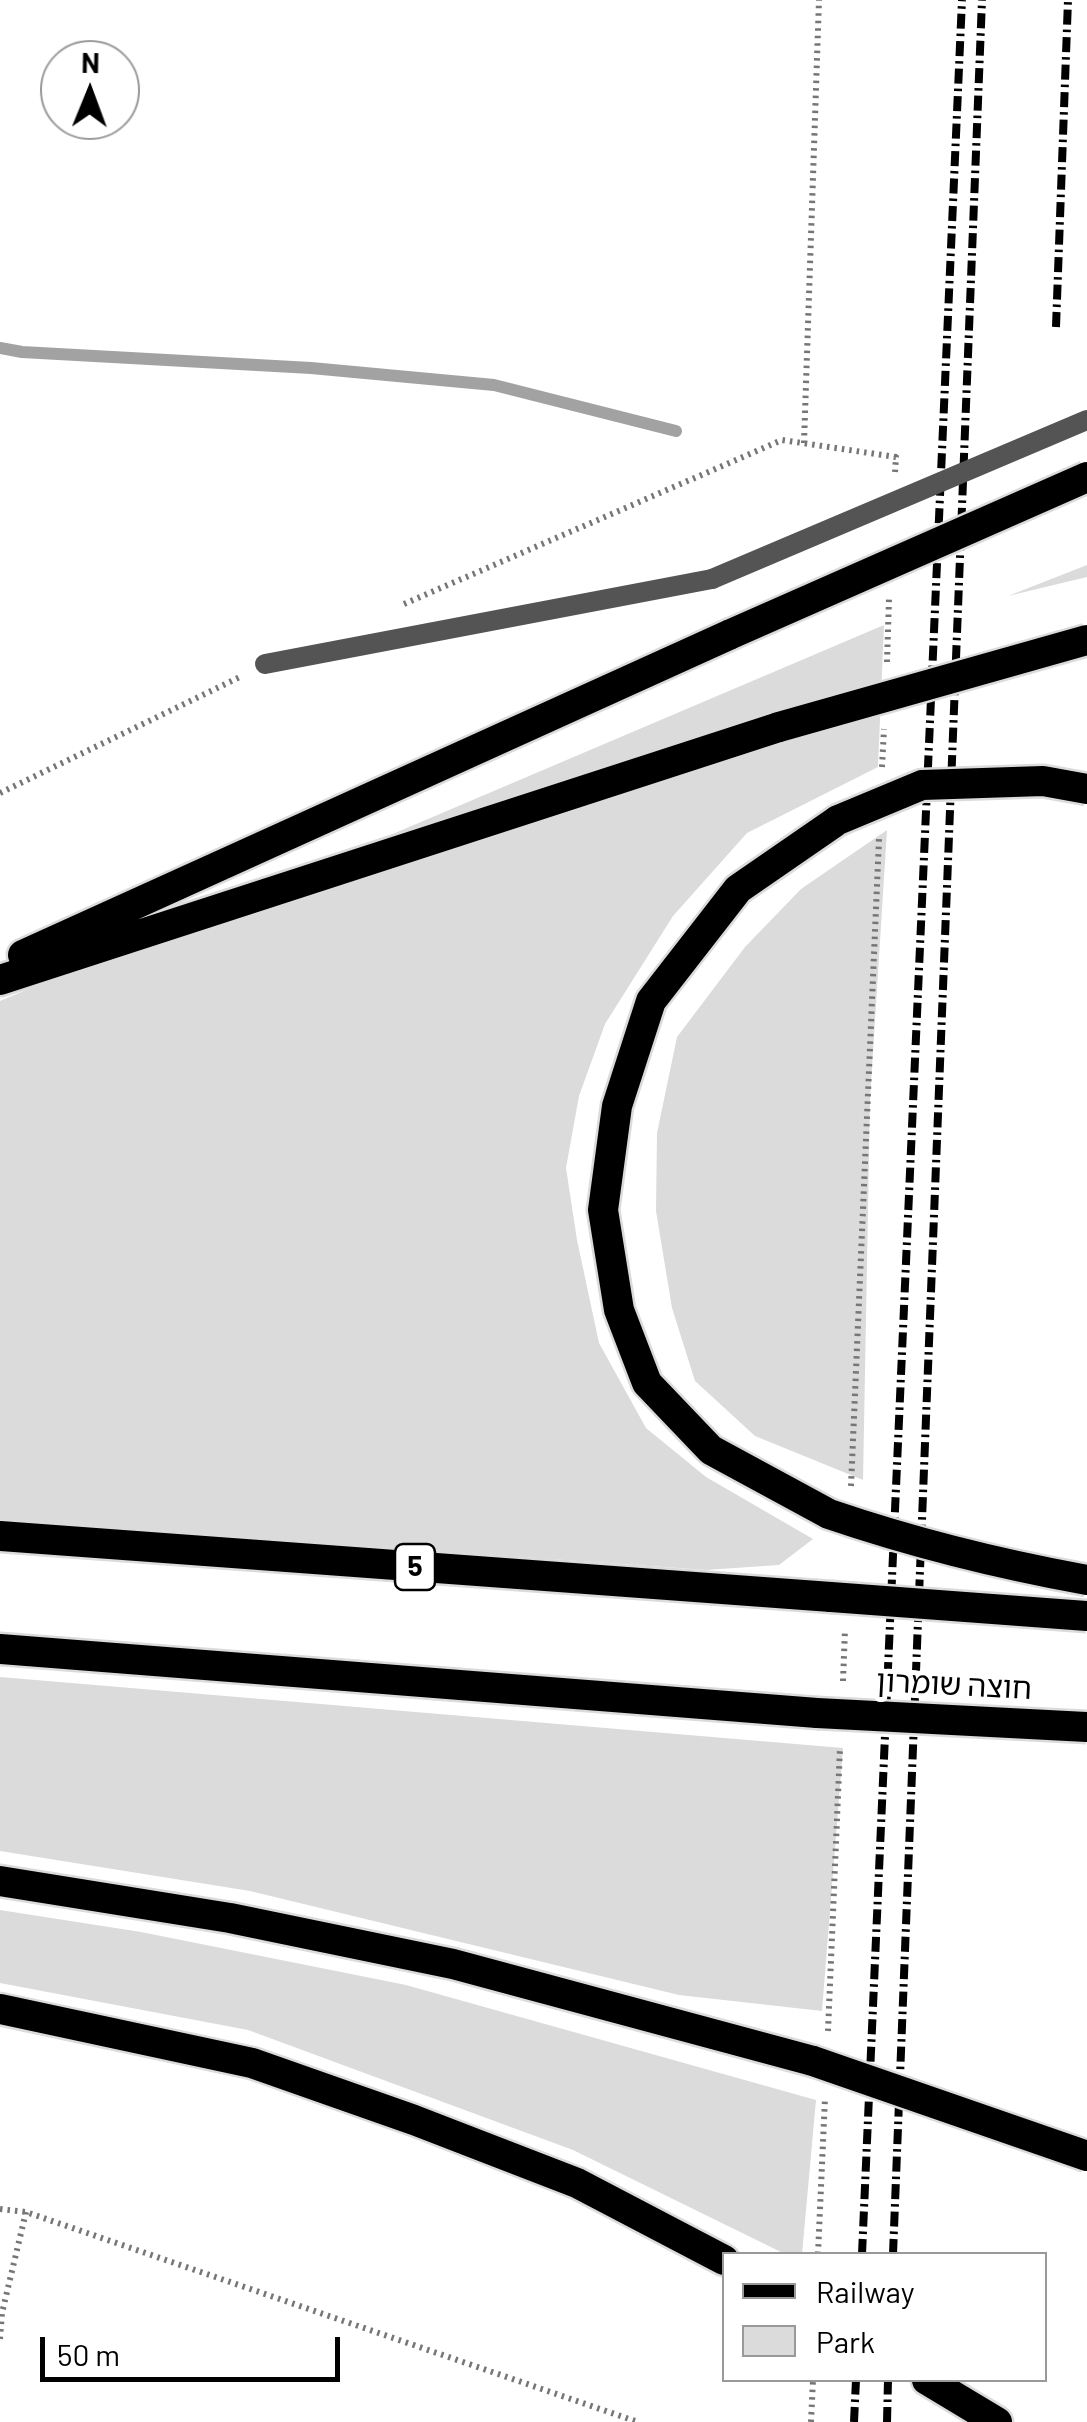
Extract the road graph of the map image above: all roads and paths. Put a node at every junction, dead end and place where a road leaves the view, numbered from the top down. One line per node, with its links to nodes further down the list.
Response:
1 (819, 0): 3 (path)
2 (1087, 420): 9 (lane, bridge)
3 (804, 444): 4 (path); 7 (path)
4 (895, 476)
5 (1087, 477): 16 (highway, bridge)
6 (890, 596): 10 (path)
7 (390, 610)
8 (1087, 640): 17 (highway, bridge)
9 (266, 664): 14 (path)
10 (886, 676)
11 (884, 716): 12 (path)
12 (882, 776)
13 (1087, 788): 18 (highway, bridge)
14 (0, 793)
15 (879, 836): 18 (path)
16 (0, 965)
17 (0, 980)
18 (840, 1504): 20 (highway, bridge)
19 (0, 1536): 21 (highway, 5)
20 (1087, 1580)
21 (838, 1606): 22 (highway, 5, bridge); 24 (path)
22 (1087, 1616)
23 (0, 1649): 25 (highway, חוצה שומרון, bridge)
24 (842, 1695)
25 (1087, 1727)
26 (840, 1735): 29 (path)
27 (0, 1881): 29 (highway)
28 (0, 2009): 35 (highway)
29 (821, 2048): 31 (highway, bridge)
30 (825, 2095): 34 (path)
31 (1087, 2156)
32 (0, 2209): 33 (path)
33 (26, 2212): 36 (path); 39 (path)
34 (818, 2252)
35 (722, 2259)
36 (0, 2339)
37 (813, 2382): 40 (path)
38 (930, 2382): 41 (highway)
39 (638, 2422)
40 (811, 2422)
41 (997, 2422)

